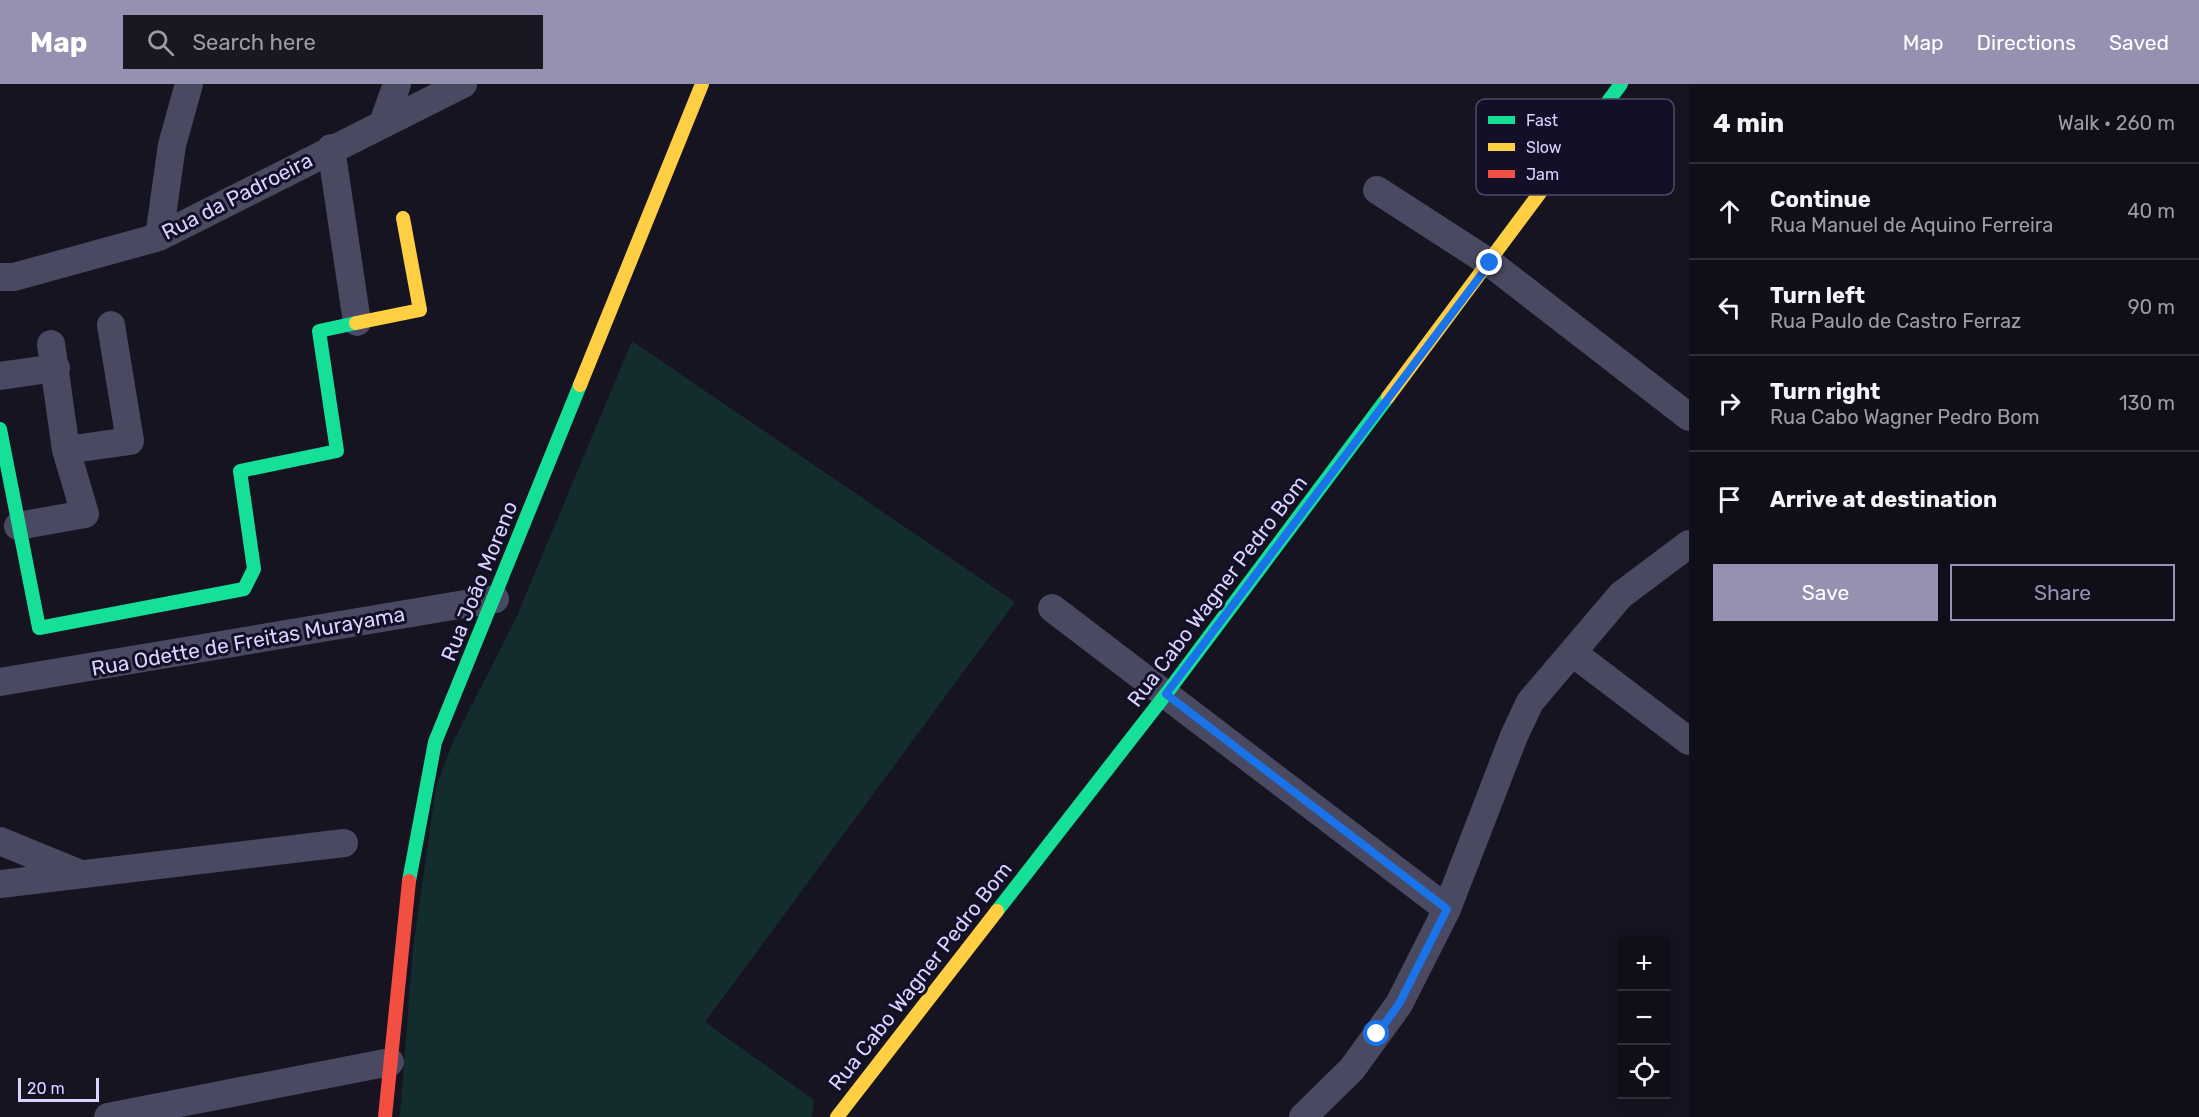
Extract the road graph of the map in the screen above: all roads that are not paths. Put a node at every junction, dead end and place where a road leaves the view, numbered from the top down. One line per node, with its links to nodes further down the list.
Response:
1 (189, 84): 12 (street)
2 (397, 84): 7 (street)
3 (463, 84): 7 (street, Rua da Padroeira)
4 (702, 84): 23 (street, Rua João Moreno)
5 (1621, 84): 6 (street, Rua Cabo Wagner Pedro Bom)
6 (1610, 99)
7 (383, 123): 8 (street, Rua da Padroeira)
8 (331, 148): 12 (street, Rua da Padroeira); 15 (street)
9 (1377, 190): 13 (street)
10 (1540, 195): 13 (street, Rua Cabo Wagner Pedro Bom)
11 (403, 218): 15 (street)
12 (159, 237): 14 (street, Rua da Padroeira)
13 (1490, 263): 18 (street); 27 (street, Rua Cabo Wagner Pedro Bom)
14 (0, 277)
15 (357, 322): 21 (street)
16 (111, 325): 20 (street)
17 (0, 376): 20 (street)
18 (1689, 417)
19 (0, 429): 21 (street)
20 (66, 450): 21 (street)
21 (18, 526)
22 (1689, 544): 25 (street)
23 (495, 599): 26 (street, Rua Odette de Freitas Murayama); 34 (street, Rua João Moreno)
24 (1052, 608): 27 (street)
25 (1573, 653): 28 (street); 33 (street)
26 (0, 682)
27 (1166, 694): 33 (street); 37 (street, Rua Cabo Wagner Pedro Bom)
28 (1689, 741)
29 (0, 841): 31 (street)
30 (344, 843): 31 (street)
31 (84, 876): 32 (street)
32 (0, 884)
33 (1447, 909): 38 (street)
34 (390, 1062): 35 (street); 36 (street, Rua João Moreno)
35 (108, 1117)
36 (385, 1117)
37 (837, 1117)
38 (1303, 1117)

